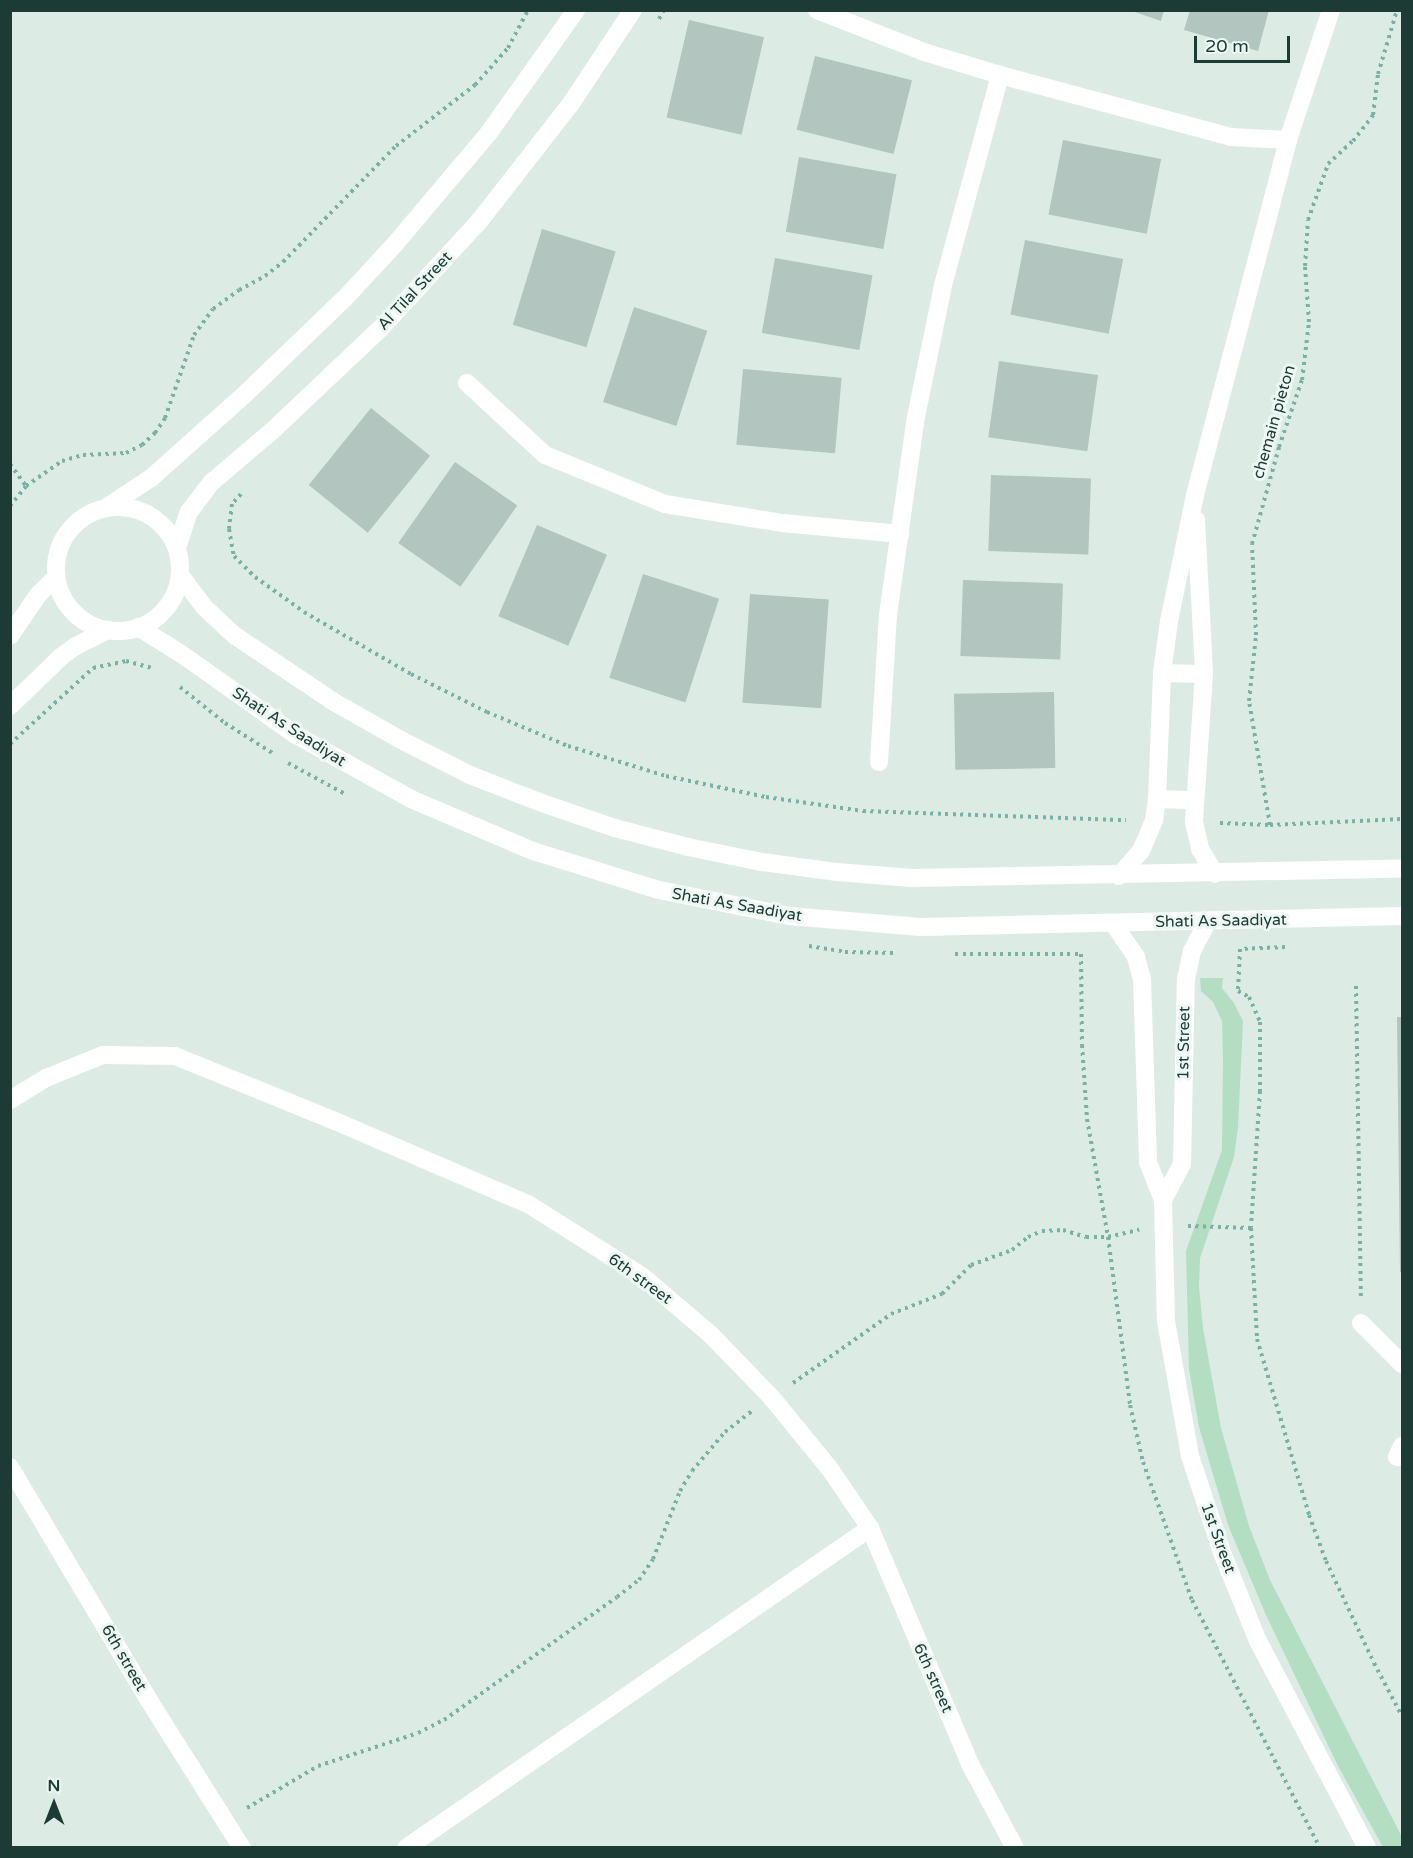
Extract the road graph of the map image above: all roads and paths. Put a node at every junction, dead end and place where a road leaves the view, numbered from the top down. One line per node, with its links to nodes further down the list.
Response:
1 (528, 10): 13 (path)
2 (576, 10): 17 (street)
3 (633, 10): 19 (street, Al Tilal Street)
4 (664, 10): 8 (path)
5 (817, 10): 9 (street)
6 (1331, 10): 10 (street)
7 (1397, 10): 38 (path, chemain pieton)
8 (653, 28)
9 (1000, 75): 10 (street); 18 (street)
10 (1288, 140): 15 (street)
11 (466, 383): 18 (street)
12 (10, 464): 13 (path)
13 (26, 486): 16 (path)
14 (244, 489): 36 (path)
15 (1195, 495): 26 (street); 27 (street)
16 (10, 506)
17 (107, 507): 19 (street); 21 (street)
18 (900, 534): 31 (street)
19 (177, 548): 20 (street)
20 (180, 575): 22 (street); 41 (street)
21 (56, 577): 23 (street); 24 (street)
22 (138, 627): 23 (street); 44 (street, Shati As Saadiyat)
23 (108, 630): 29 (street)
24 (10, 636)
25 (157, 669): 30 (path)
26 (1162, 673): 27 (street); 33 (street)
27 (1204, 675): 34 (street)
28 (174, 682): 32 (path)
29 (10, 706)
30 (10, 744)
31 (879, 762)
32 (349, 796)
33 (1157, 798): 34 (street); 36 (street)
34 (1194, 800): 37 (street)
35 (1402, 819): 38 (path)
36 (1154, 820): 41 (street)
37 (1194, 822): 38 (path); 40 (street)
38 (1270, 825)
39 (1402, 869): 40 (street)
40 (1215, 874): 41 (street)
41 (1119, 876)
42 (1402, 916): 43 (street, Shati As Saadiyat)
43 (1208, 921): 44 (street, Shati As Saadiyat); 51 (street, 1st Street)
44 (1113, 923): 51 (street, 1st Street)
45 (800, 944): 47 (path)
46 (1288, 946): 53 (path)
47 (900, 953)
48 (945, 954): 54 (path)
49 (1356, 986): 55 (path)
50 (10, 1100): 57 (street, 6th street)
51 (1163, 1200): 52 (street, 1st Street)
52 (1165, 1225): 53 (path); 54 (path); 66 (street, 1st Street)
53 (1251, 1228): 60 (path)
54 (1108, 1237): 57 (path); 65 (path)
55 (1361, 1323): 56 (street)
56 (1402, 1364)
57 (772, 1398): 59 (street, 6th street); 61 (path)
58 (10, 1467): 61 (street, 6th street)
59 (870, 1528): 63 (street); 64 (street, 6th street)
60 (1402, 1716)
61 (226, 1821): 62 (street, 6th street)
62 (242, 1848)
63 (406, 1848)
64 (1015, 1848)
65 (1320, 1848)
66 (1367, 1848)

